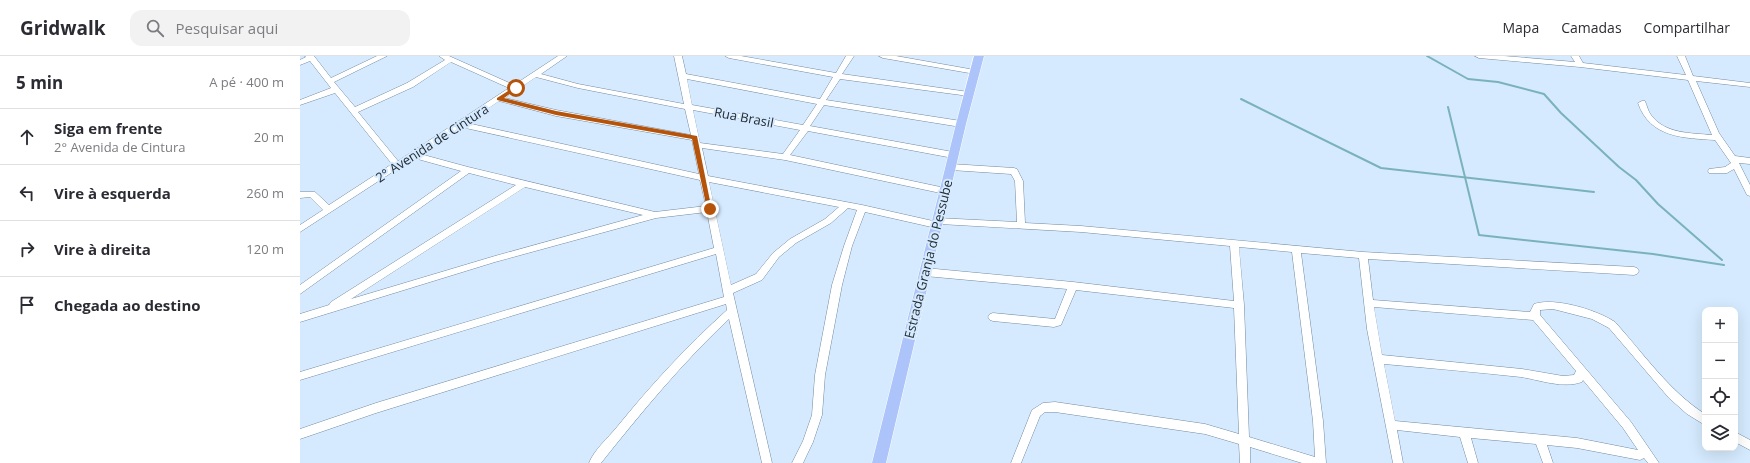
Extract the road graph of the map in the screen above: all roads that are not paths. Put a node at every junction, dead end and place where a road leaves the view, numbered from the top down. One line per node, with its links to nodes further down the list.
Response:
1 (383, 56): 21 (street)
2 (443, 56): 13 (street)
3 (562, 56): 17 (street, 2° Avenida de Cintura)
4 (678, 56): 18 (street)
5 (729, 56): 19 (street)
6 (850, 56): 19 (street)
7 (883, 56): 16 (street)
8 (979, 56): 16 (main road, Estrada Granja do Pessube)
9 (1479, 56): 15 (street)
10 (1575, 56): 15 (street)
11 (1681, 56): 20 (street)
12 (310, 57): 14 (street); 21 (street)
13 (450, 60): 23 (street); 31 (street)
14 (300, 63)
15 (1580, 65): 20 (street)
16 (975, 72): 25 (main road, Estrada Granja do Pessube)
17 (536, 75): 23 (street, 2° Avenida de Cintura); 30 (street, Rua Brasil)
18 (682, 76): 27 (street); 30 (street)
19 (838, 76): 25 (street); 27 (street)
20 (1692, 78): 22 (street); 35 (street)
21 (330, 82): 24 (street)
22 (1749, 86)
23 (516, 88): 26 (street, 2° Avenida de Cintura)
24 (337, 89): 28 (street); 31 (street)
25 (968, 94): 33 (main road, Estrada Granja do Pessube)
26 (499, 99): 32 (street, 2° Avenida de Cintura); 36 (street)
27 (821, 102): 33 (street); 34 (street)
28 (300, 103)
29 (1642, 103): 35 (street)
30 (688, 106): 34 (street, Rua Brasil); 36 (street)
31 (353, 111): 42 (street)
32 (460, 124): 37 (street, 2° Avenida de Cintura); 45 (street)
33 (961, 124): 39 (main road, Estrada Granja do Pessube)
34 (805, 129): 38 (street); 39 (street, Rua Brasil)
35 (1719, 138): 40 (street)
36 (696, 142): 38 (street); 45 (street)
37 (412, 155): 42 (street, 2° Avenida de Cintura); 43 (street)
38 (785, 157): 47 (street)
39 (952, 161): 47 (main road, Estrada Granja do Pessube); 56 (street, Rua Brasil)
40 (1734, 161): 41 (street); 44 (street); 48 (street)
41 (1750, 161)
42 (397, 166): 53 (street, 2° Avenida de Cintura)
43 (468, 170): 46 (street); 65 (street)
44 (1712, 171)
45 (703, 178): 50 (street); 52 (street)
46 (525, 183): 54 (street); 70 (street)
47 (945, 191): 55 (main road, Estrada Granja do Pessube)
48 (1750, 193)
49 (300, 194): 53 (street)
50 (846, 205): 51 (street); 66 (street)
51 (862, 208): 55 (street); 88 (street)
52 (710, 209): 54 (street); 60 (street)
53 (329, 210): 57 (street, 2° Avenida de Cintura)
54 (656, 215): 70 (street)
55 (937, 223): 56 (street); 63 (main road, Estrada Granja do Pessube)
56 (1021, 226): 58 (street)
57 (300, 229)
58 (1234, 243): 59 (street); 68 (street)
59 (1296, 249): 61 (street); 92 (street)
60 (719, 250): 66 (street); 76 (street)
61 (1363, 255): 62 (street); 67 (street)
62 (1634, 271)
63 (925, 272): 64 (street); 89 (main road, Estrada Granja do Pessube)
64 (1073, 286): 68 (street); 72 (street)
65 (300, 290)
66 (729, 295): 69 (street); 80 (street)
67 (1368, 303): 71 (street); 74 (street)
68 (1239, 305): 81 (street)
69 (732, 311): 86 (street); 87 (street)
70 (323, 312): 73 (street)
71 (1536, 316): 75 (street); 77 (street)
72 (993, 317)
73 (300, 318)
74 (1379, 359): 75 (street); 78 (street)
75 (1581, 370): 85 (street)
76 (300, 376)
77 (1702, 418)
78 (1391, 425): 79 (street); 93 (street)
79 (1464, 432): 83 (street); 94 (street)
80 (300, 434)
81 (1243, 439): 90 (street); 91 (street); 92 (street)
82 (1738, 439): 84 (street)
83 (1540, 440): 85 (street); 95 (street)
84 (1750, 445)
85 (1640, 455): 96 (street)
86 (594, 463)
87 (767, 463)
88 (797, 463)
89 (879, 463)
90 (1016, 463)
91 (1245, 463)
92 (1320, 463)
93 (1398, 463)
94 (1473, 463)
95 (1548, 463)
96 (1654, 463)

